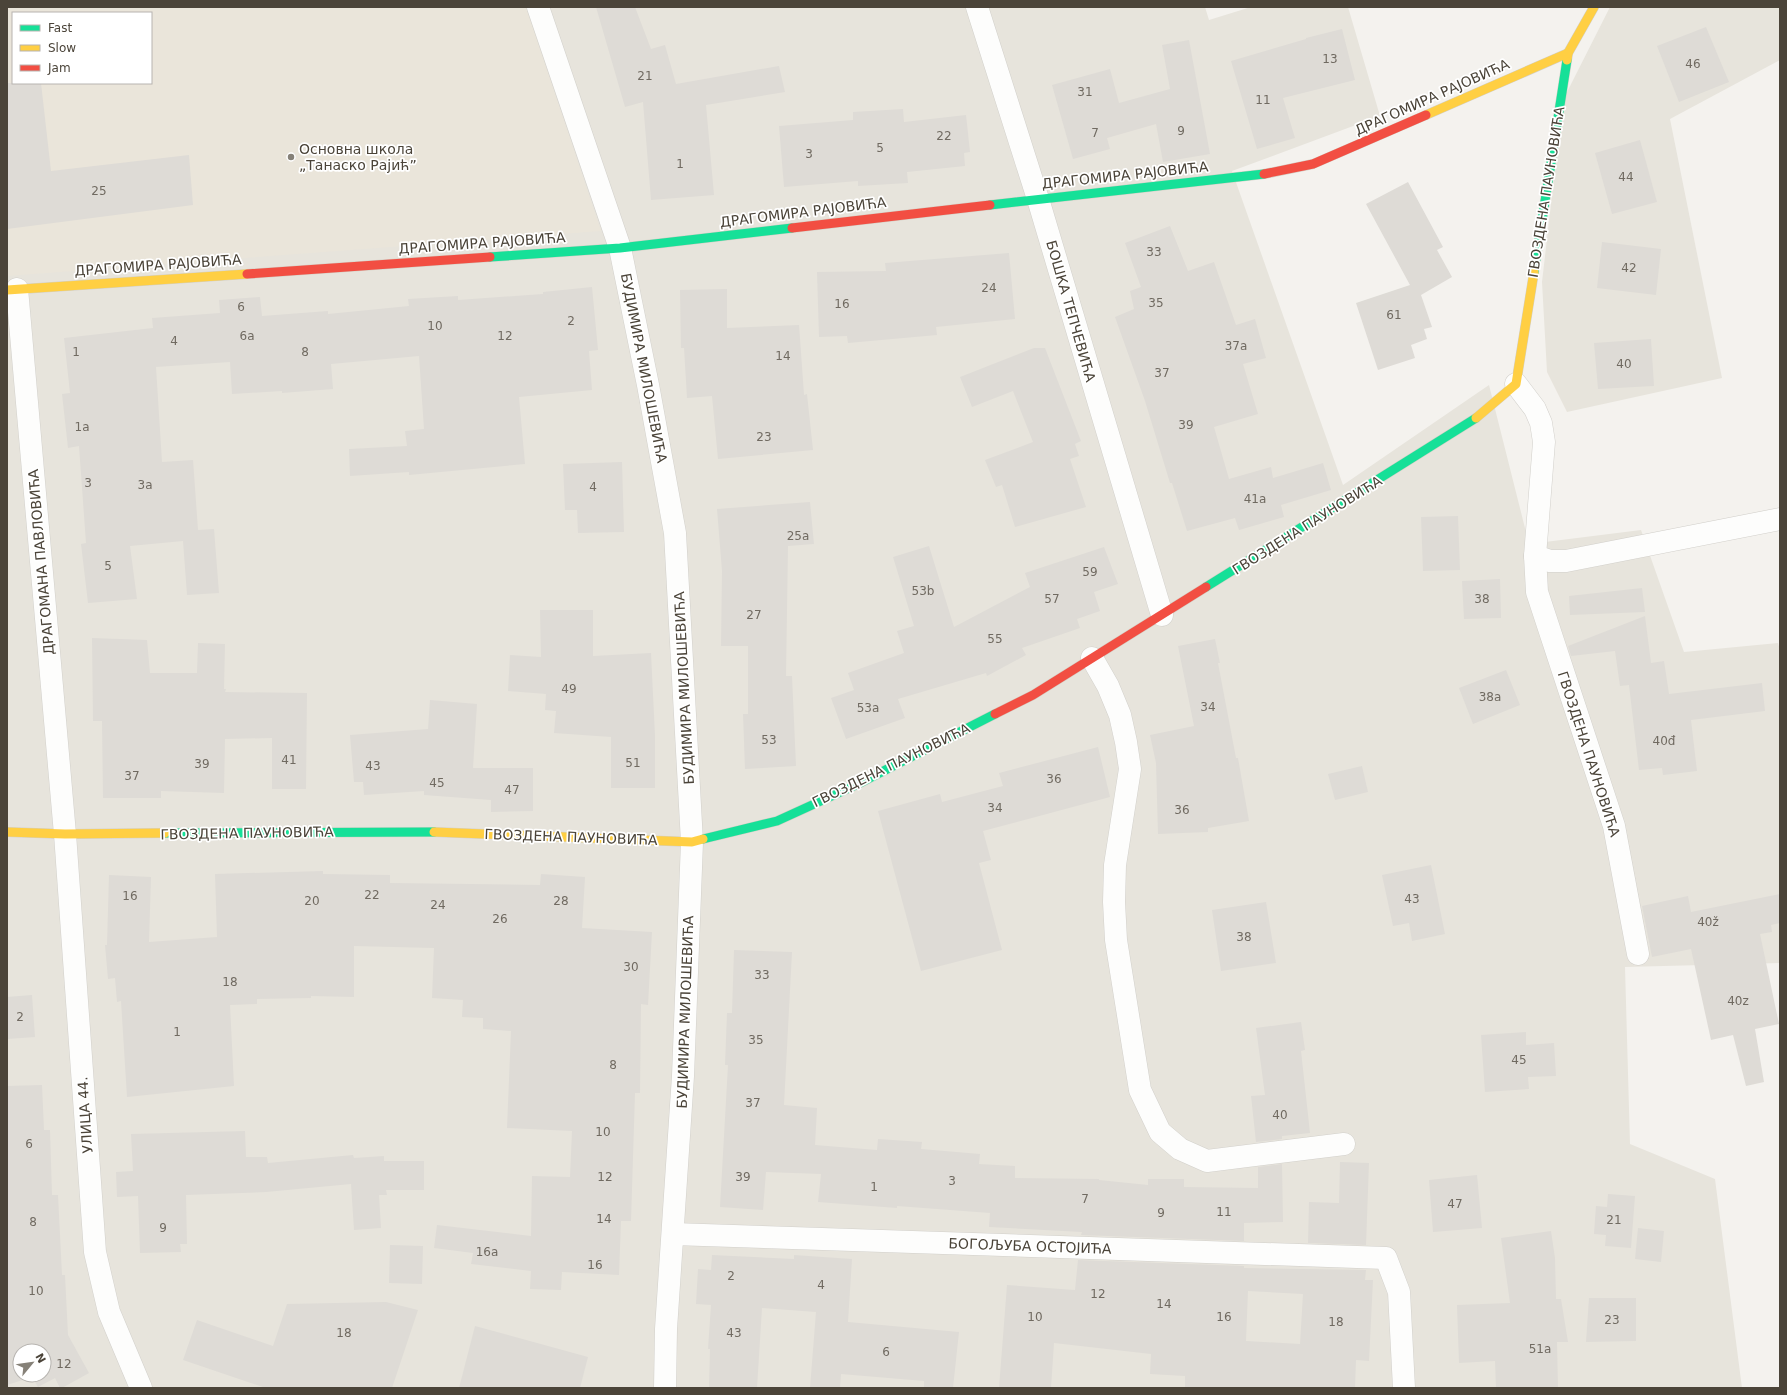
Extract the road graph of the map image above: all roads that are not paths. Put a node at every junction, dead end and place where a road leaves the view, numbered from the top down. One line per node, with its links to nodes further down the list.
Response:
1 (538, 7): 6 (street, БУДИМИРА МИЛОШЕВИЋА)
2 (978, 7): 5 (street, БОШКА ТЕПЧЕВИЋА)
3 (1594, 7): 4 (street, ГВОЗДЕНА ПАУНОВИЋА)
4 (1568, 52): 5 (street, ДРАГОМИРА РАЈОВИЋА); 8 (street, ГВОЗДЕНА ПАУНОВИЋА)
5 (1038, 199): 6 (street, ДРАГОМИРА РАЈОВИЋА); 11 (street, БОШКА ТЕПЧЕВИЋА)
6 (620, 248): 7 (street, ДРАГОМИРА РАЈОВИЋА); 15 (street, БУДИМИРА МИЛОШЕВИЋА)
7 (12, 290): 14 (street, ДРАГОМАНА ПАВЛОВИЋА)
8 (1516, 384): 10 (street, ГВОЗДЕНА ПАУНОВИЋА); 11 (street, ГВОЗДЕНА ПАУНОВИЋА)
9 (1780, 519): 10 (street)
10 (1535, 556): 16 (street, ГВОЗДЕНА ПАУНОВИЋА)
11 (1162, 615): 12 (street, ГВОЗДЕНА ПАУНОВИЋА)
12 (1092, 658): 15 (street, ГВОЗДЕНА ПАУНОВИЋА); 17 (street)
13 (7, 832): 14 (street, ГВОЗДЕНА ПАУНОВИЋА)
14 (64, 834): 15 (street, ГВОЗДЕНА ПАУНОВИЋА); 19 (street, УЛИЦА 44.)
15 (692, 842): 18 (street, БУДИМИРА МИЛОШЕВИЋА)
16 (1638, 954)
17 (1344, 1144)
18 (673, 1234): 20 (street, БУДИМИРА МИЛОШЕВИЋА); 21 (street, БОГОЉУБА ОСТОЈИЋА)
19 (141, 1388)
20 (665, 1388)
21 (1404, 1388)

